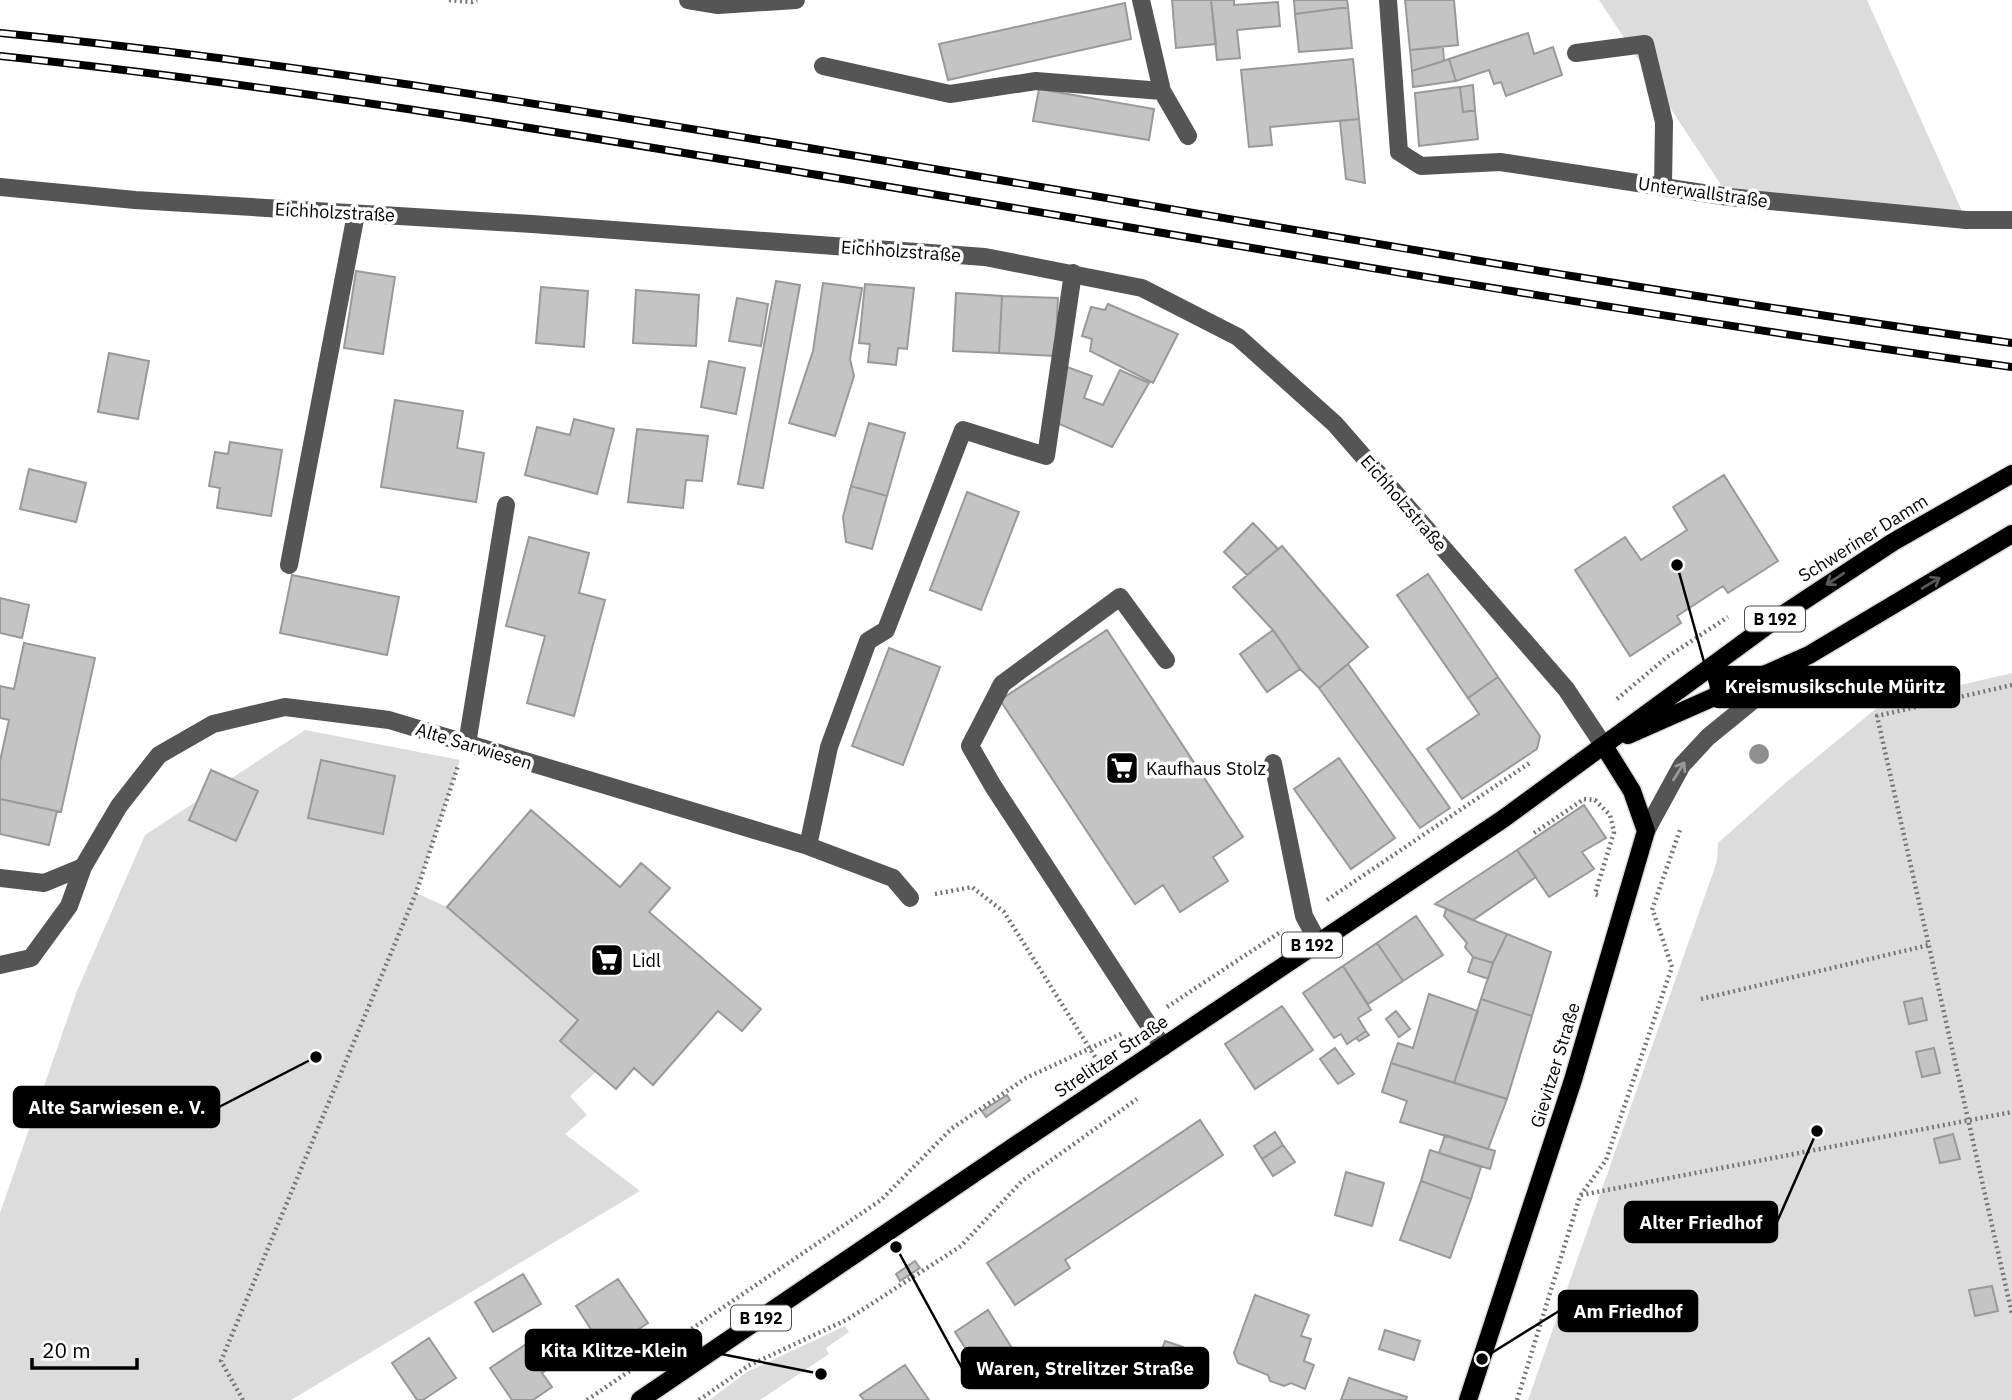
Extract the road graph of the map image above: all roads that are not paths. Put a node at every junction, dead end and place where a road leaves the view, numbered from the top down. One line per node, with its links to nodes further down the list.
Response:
1 (688, 0): 2 (street)
2 (796, 0)
3 (1141, 0): 7 (street)
4 (1388, 0): 10 (street, Unterwallstraße)
5 (1576, 52): 10 (street)
6 (823, 66): 7 (street)
7 (1162, 92): 8 (street)
8 (1188, 135)
9 (0, 187): 11 (street, Eichholzstraße)
10 (1663, 187): 12 (street, Unterwallstraße)
11 (356, 214): 13 (street, Eichholzstraße); 17 (street)
12 (2012, 220)
13 (1073, 273): 21 (street, Eichholzstraße); 24 (street)
14 (2012, 474): 21 (main road, Schweriner Damm / B 192, one-way to 21)
15 (506, 505): 20 (street)
16 (2012, 534): 18 (main road, B 192, one-way to 16)
17 (289, 565)
18 (1809, 655): 21 (main road, B 192); 23 (street, one-way to 18)
19 (1166, 660): 30 (street)
20 (467, 744): 24 (street, Alte Sarwiesen); 25 (street, Alte Sarwiesen)
21 (1604, 746): 23 (main road); 28 (main road, Strelitzer Straße / B 192)
22 (1273, 763): 28 (street)
23 (1646, 831): 32 (main road, Gievitzer Straße)
24 (808, 846): 27 (street, Alte Sarwiesen)
25 (83, 867): 26 (street); 29 (street, Alte Sarwiesen)
26 (0, 878)
27 (910, 898)
28 (1318, 942): 30 (main road, Strelitzer Straße / B 192)
29 (0, 965)
30 (1163, 1047): 31 (main road, Strelitzer Straße / B 192)
31 (646, 1399)
32 (1468, 1400)

